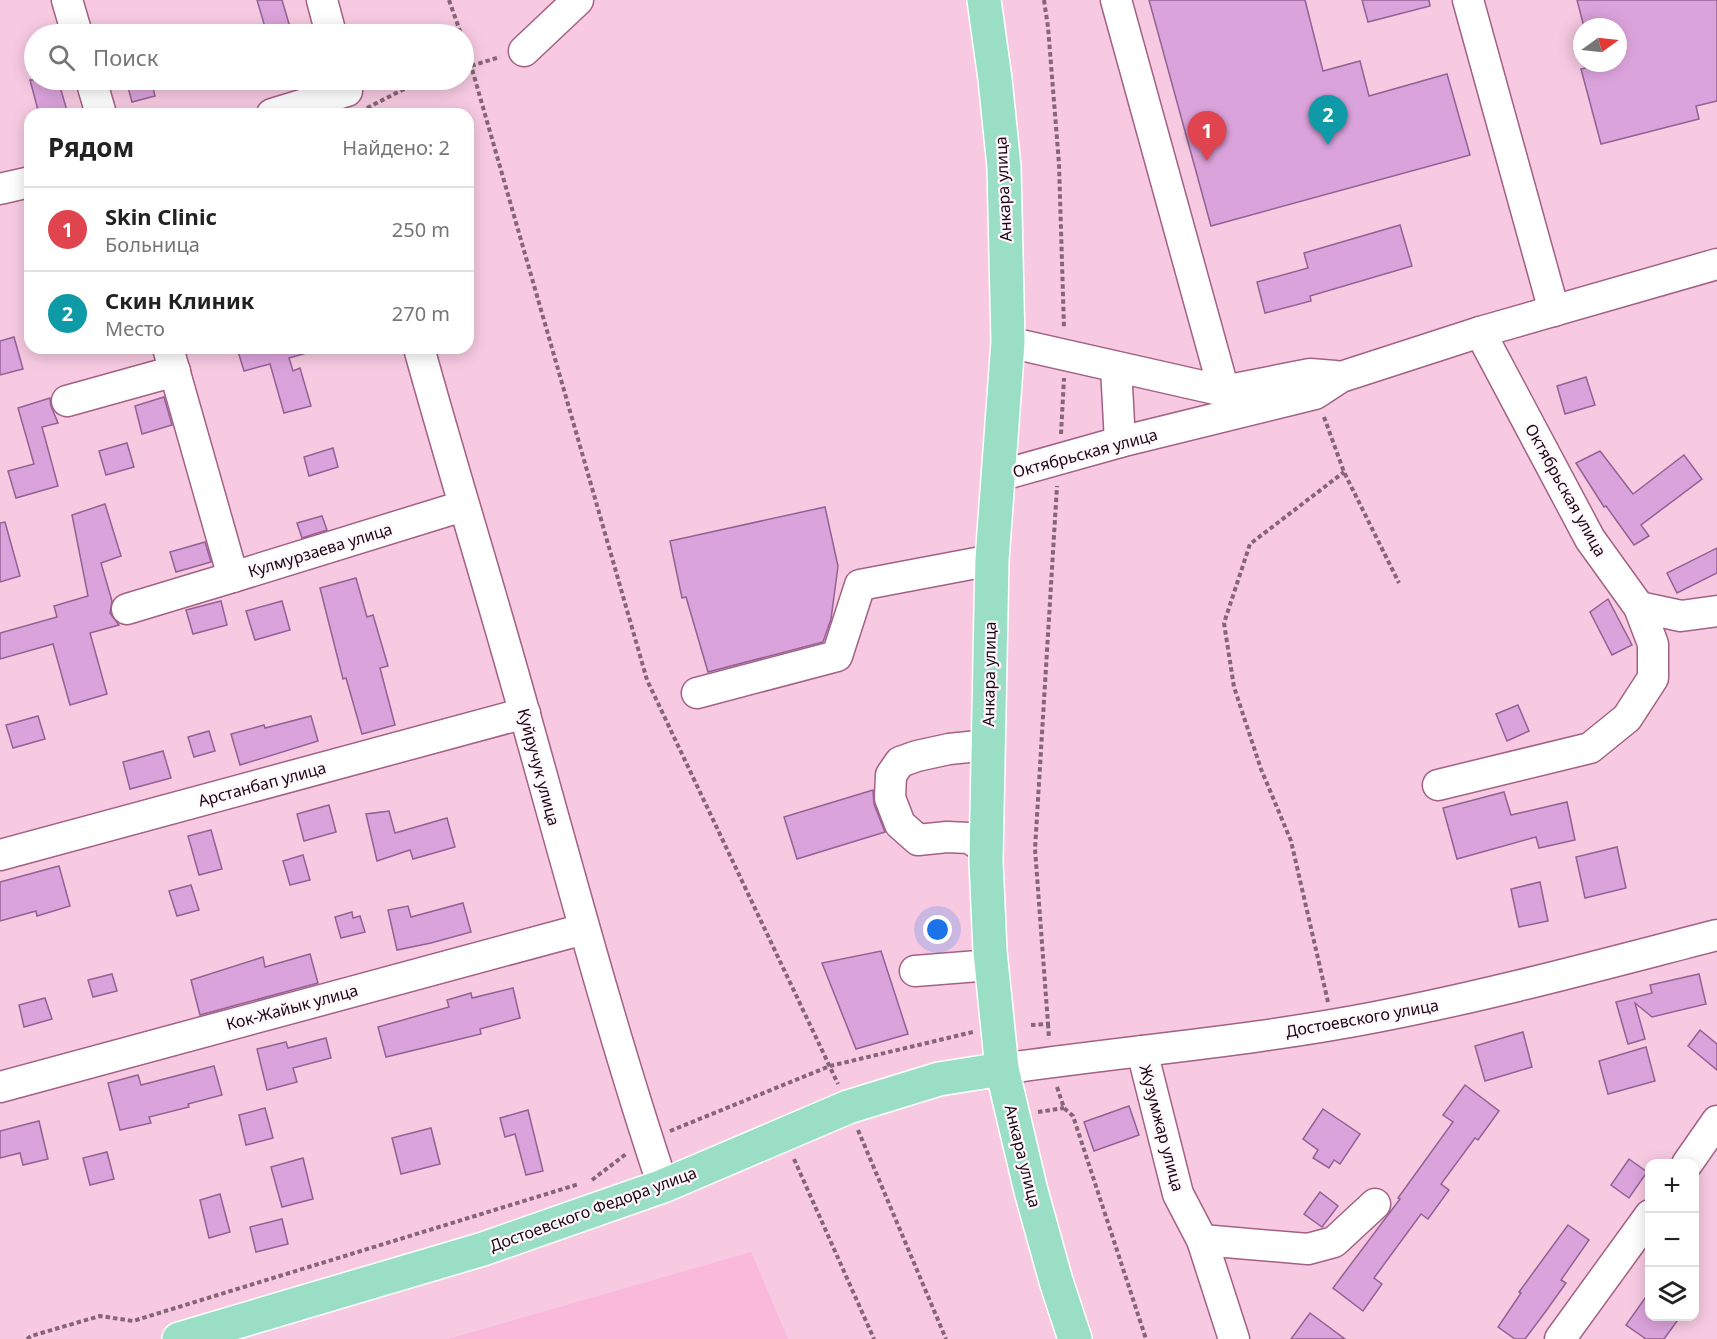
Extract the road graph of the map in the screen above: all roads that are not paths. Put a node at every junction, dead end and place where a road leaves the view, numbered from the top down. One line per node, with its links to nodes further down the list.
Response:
1 (67, 0): 7 (street)
2 (322, 0): 8 (street)
3 (578, 0): 9 (street)
4 (984, 0): 19 (main road, Анкара улица)
5 (1116, 0): 24 (street)
6 (1468, 0): 17 (street)
7 (74, 24)
8 (328, 24)
9 (524, 51)
10 (94, 90): 12 (street)
11 (352, 99): 13 (street)
12 (99, 108)
13 (304, 108)
14 (24, 183): 15 (street)
15 (0, 189)
16 (1717, 264): 17 (street, Октябрьская улица)
17 (1554, 311): 18 (street, Октябрьская улица)
18 (1480, 332): 23 (street, Октябрьская улица); 31 (street, Октябрьская улица)
19 (1008, 342): 22 (street, Октябрьская улица); 27 (main road, Анкара улица)
20 (421, 354): 28 (street, Куйручук улица)
21 (172, 360): 25 (street); 30 (street, Кулмурзаева улица)
22 (1116, 367): 24 (street, Октябрьская улица); 26 (street)
23 (1341, 377): 24 (street, Октябрьская улица); 26 (street, Октябрьская улица)
24 (1224, 391)
25 (67, 401)
26 (1120, 442): 27 (street, Октябрьская улица)
27 (999, 476): 29 (main road, Анкара улица)
28 (463, 506): 30 (street, Кулмурзаева улица); 35 (street, Куйручук улица)
29 (992, 560): 34 (street); 36 (main road, Анкара улица)
30 (233, 577): 32 (street)
31 (1639, 607): 33 (street); 37 (street, Октябрьская улица)
32 (127, 609)
33 (1717, 611)
34 (697, 693)
35 (525, 713): 39 (street, Арстанбап улица); 40 (street, Куйручук улица)
36 (988, 745): 38 (main road, Анкара улица); 38 (street)
37 (1438, 784)
38 (986, 849): 42 (main road, Анкара улица)
39 (0, 855)
40 (584, 929): 46 (street, Кок-Жайык улица); 49 (street, Куйручук улица)
41 (1717, 935): 44 (street, Достоевского улица)
42 (991, 965): 43 (street); 45 (main road, Анкара улица)
43 (915, 971)
44 (1142, 1051): 45 (street, Достоевского улица); 52 (street, Жузумжар улица)
45 (1002, 1069): 49 (main road, Достоевского Федора улица); 54 (main road, Анкара улица)
46 (0, 1087)
47 (1717, 1122): 48 (street)
48 (1691, 1159)
49 (663, 1186): 53 (main road, Достоевского Федора улица)
50 (1375, 1204): 52 (street)
51 (1645, 1222): 56 (street)
52 (1202, 1240): 55 (street, Жузумжар улица)
53 (179, 1339)
54 (1074, 1339)
55 (1234, 1339)
56 (1560, 1339)

